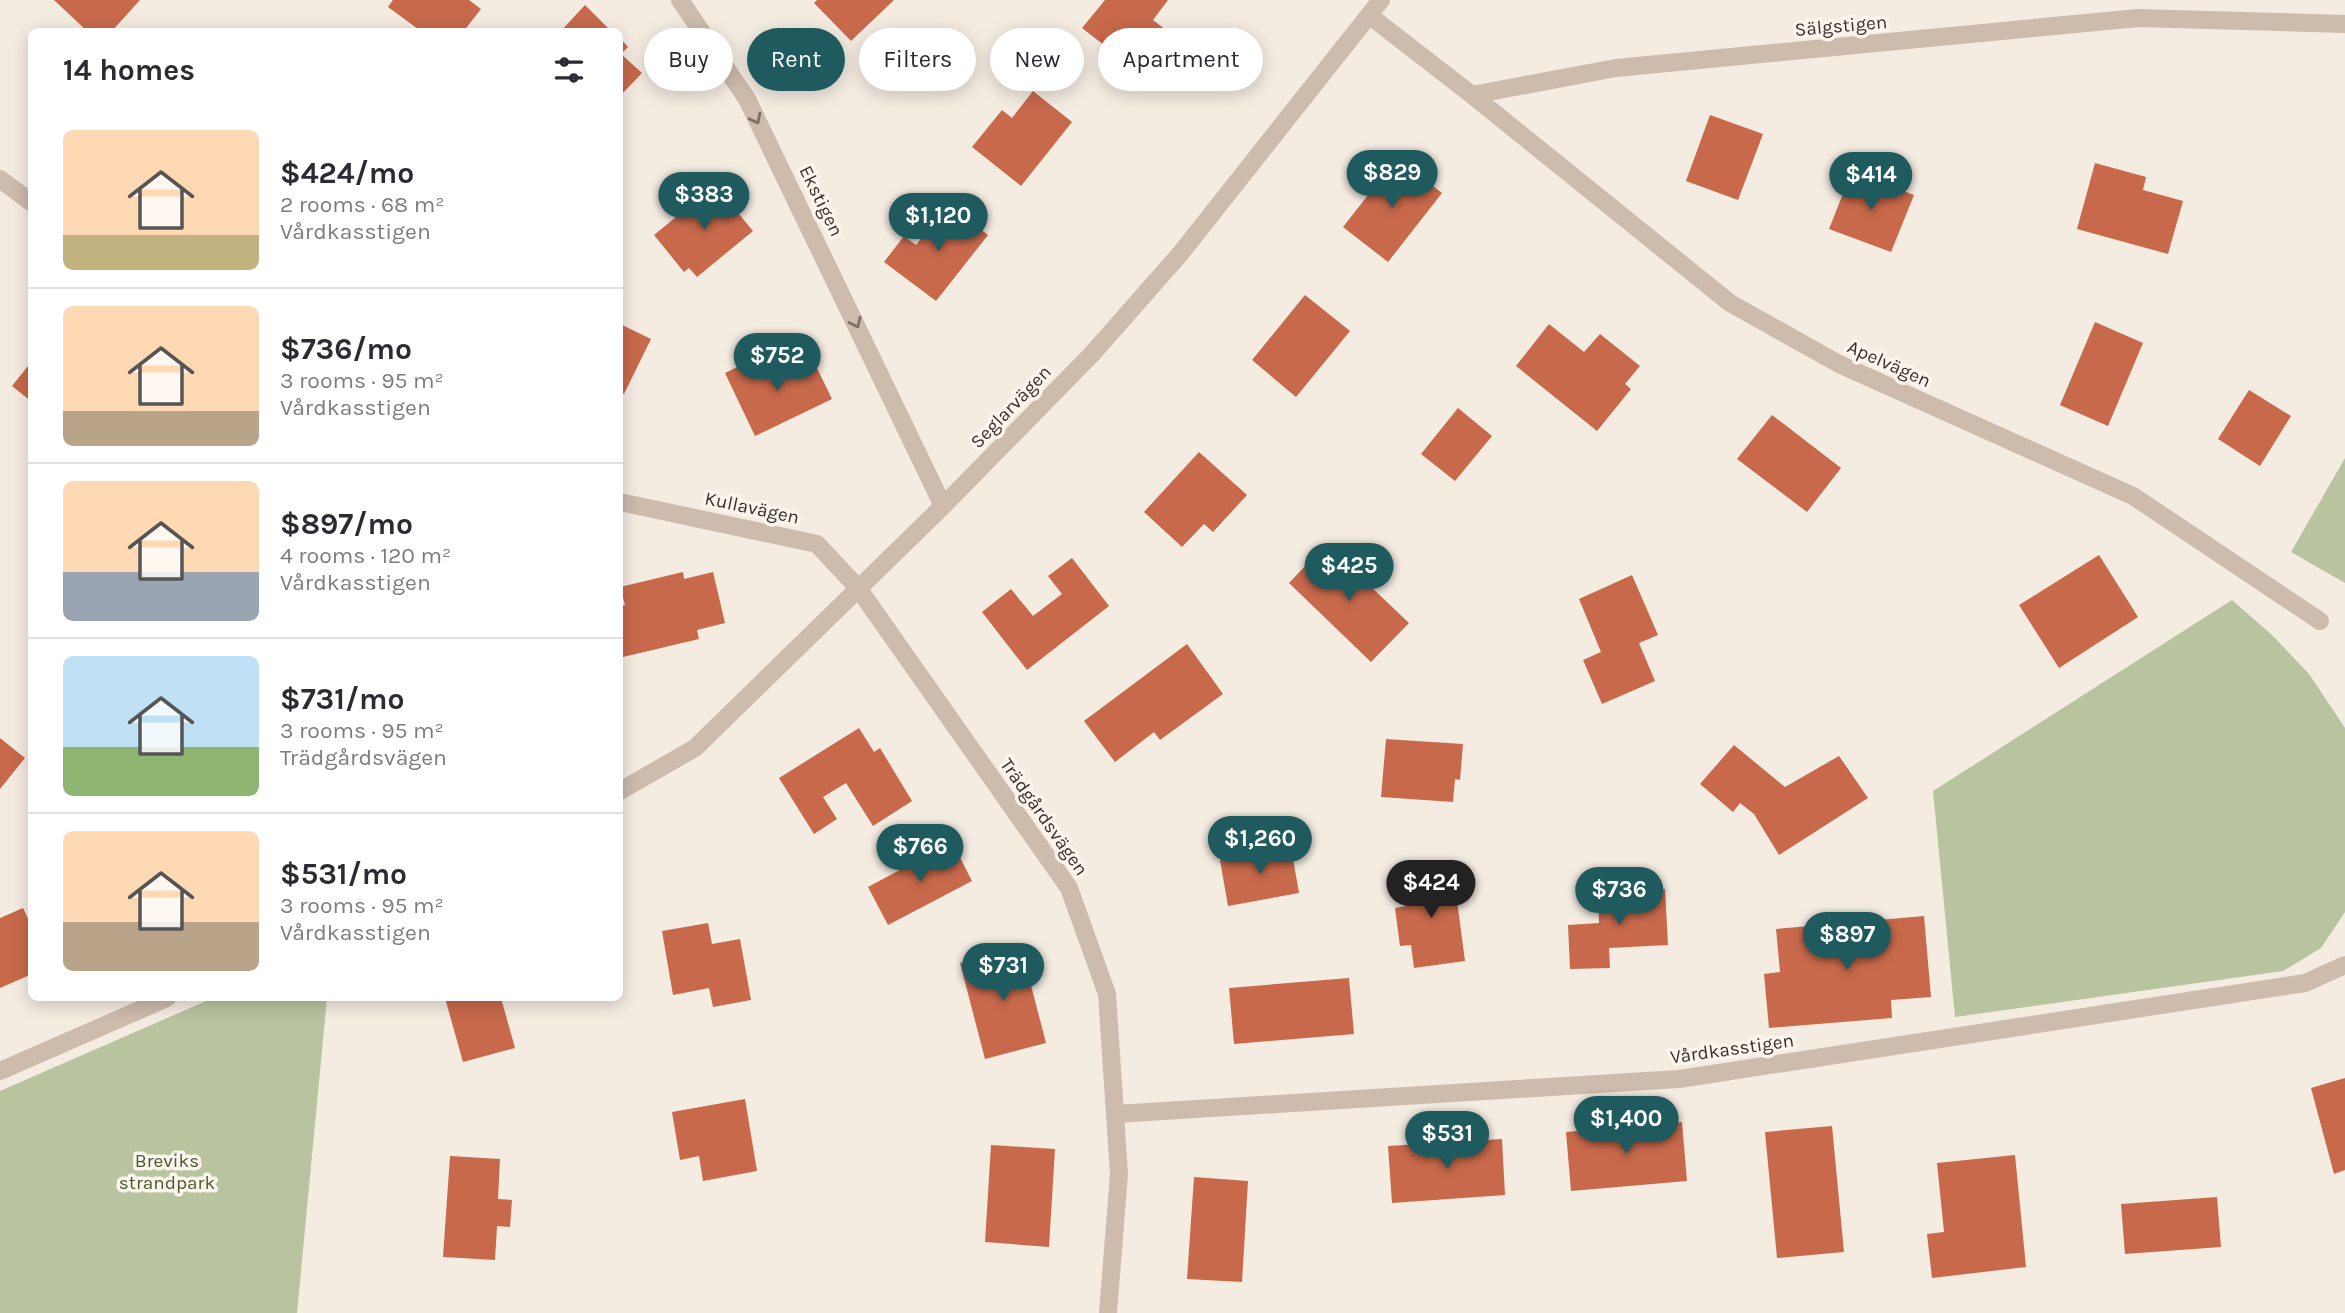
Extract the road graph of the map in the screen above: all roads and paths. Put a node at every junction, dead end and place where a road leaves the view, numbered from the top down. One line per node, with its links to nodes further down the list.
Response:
1 (680, 0): 9 (street, Ekstigen, one-way to 9)
2 (1381, 0): 3 (street, Seglarvägen)
3 (1370, 16): 5 (street); 9 (street, Seglarvägen)
4 (2345, 24): 5 (street, Sälgstigen)
5 (1472, 95): 11 (street, Apelvägen)
6 (0, 179): 7 (street)
7 (28, 200)
8 (623, 503): 10 (street, Kullavägen)
9 (943, 506): 10 (street, Seglarvägen)
10 (858, 588): 12 (street, Seglarvägen); 16 (street, Trädgårdsvägen)
11 (2320, 621)
12 (623, 789)
13 (2345, 965): 16 (street, Vårdkasstigen)
14 (160, 1001): 15 (street)
15 (0, 1072)
16 (1116, 1114): 17 (street, Trädgårdsvägen)
17 (1108, 1313)

